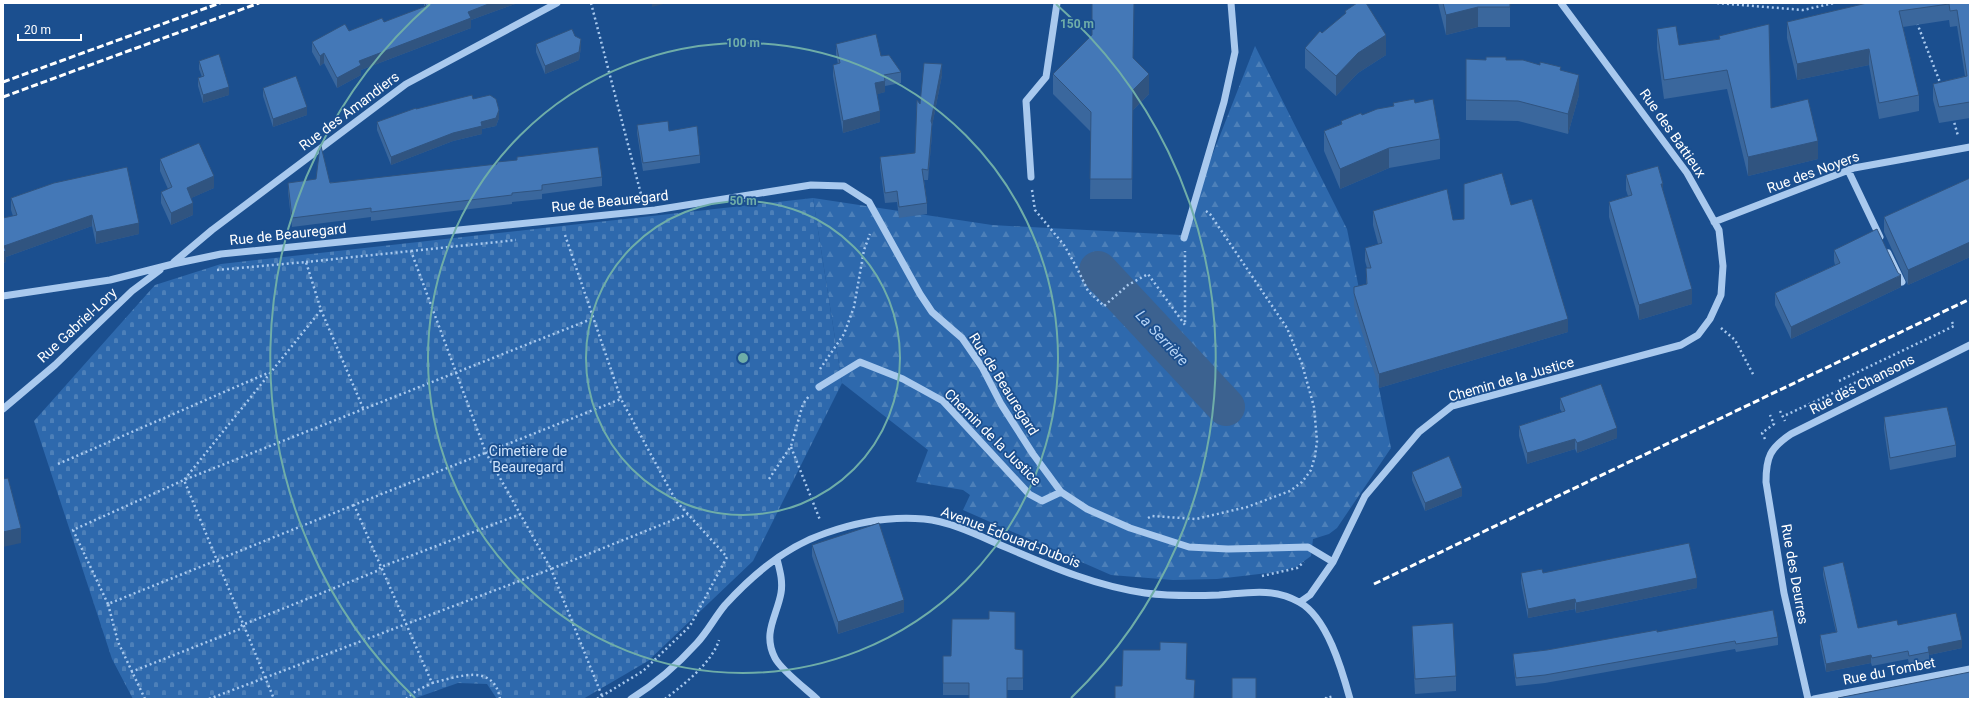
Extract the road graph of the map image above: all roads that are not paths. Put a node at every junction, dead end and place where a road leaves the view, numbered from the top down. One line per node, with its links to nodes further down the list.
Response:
1 (557, 3): 10 (street, Rue des Amandiers)
2 (1057, 3): 7 (street)
3 (1231, 3): 9 (street)
4 (1561, 3): 8 (street, Rue des Battieux)
5 (1970, 147): 6 (street, Rue des Noyers)
6 (1848, 170): 8 (street, Rue des Noyers); 11 (street)
7 (1031, 177)
8 (1714, 222): 12 (street, Rue des Battieux)
9 (1184, 238)
10 (173, 264): 13 (street, Rue de Beauregard); 16 (street, Rue Gabriel-Lory); 18 (street, Rue de Beauregard)
11 (1902, 282)
12 (1721, 295): 20 (street, Chemin de la Justice)
13 (3, 296)
14 (1970, 345): 17 (street, Rue des Chansons)
15 (819, 387): 18 (street, Chemin de la Justice)
16 (3, 409)
17 (1771, 452): 26 (street, Rue des Deurres)
18 (1061, 492): 20 (street)
19 (777, 559): 21 (street, Avenue Édouard-Dubois); 23 (street, Avenue Édouard-Dubois); 24 (street)
20 (1333, 562): 21 (street, Chemin de la Justice)
21 (1300, 602): 25 (street, Avenue Édouard-Dubois)
22 (1970, 669): 27 (street, Rue du Tombet)
23 (631, 699)
24 (817, 699)
25 (1350, 699)
26 (1808, 699)
27 (1814, 699)

